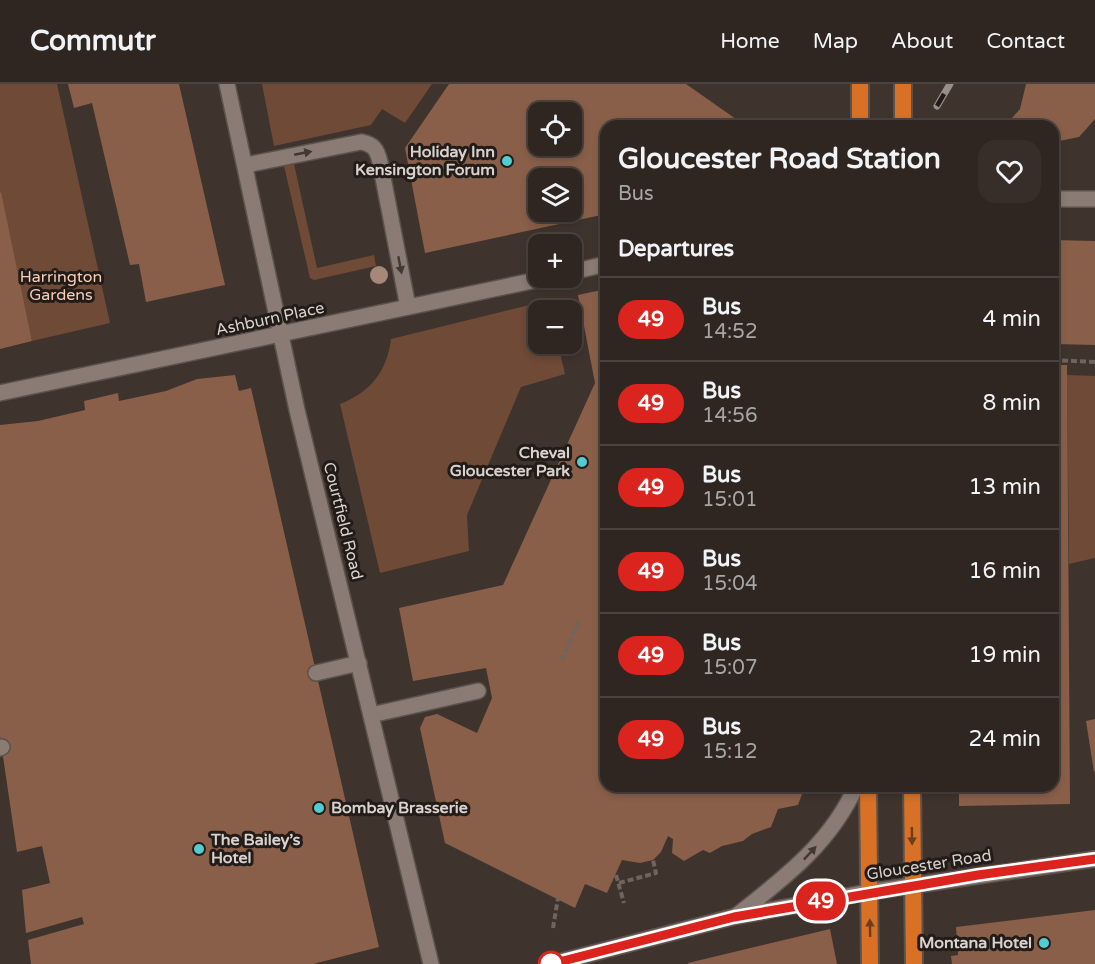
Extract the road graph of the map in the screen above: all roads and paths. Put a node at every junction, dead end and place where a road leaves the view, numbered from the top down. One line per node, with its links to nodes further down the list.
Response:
1 (227, 84): 6 (street, Courtfield Road)
2 (860, 84): 4 (highway)
3 (903, 84): 5 (highway)
4 (860, 120)
5 (903, 120)
6 (246, 165): 12 (street, one-way to 12); 13 (street, Courtfield Road)
7 (1059, 199): 8 (street)
8 (1095, 199)
9 (600, 265): 10 (street)
10 (582, 270)
11 (528, 282): 12 (street, Ashburn Place)
12 (408, 307): 13 (street, Ashburn Place)
13 (282, 335): 16 (street, Ashburn Place); 19 (street, Courtfield Road)
14 (1059, 360): 15 (path)
15 (1095, 362)
16 (0, 393)
17 (580, 619): 18 (path)
18 (562, 660)
19 (358, 663): 20 (street); 22 (street, Courtfield Road)
20 (316, 673)
21 (478, 691): 22 (street)
22 (371, 715): 36 (street, Courtfield Road)
23 (853, 792): 34 (street, Gloucester Road, one-way to 23)
24 (868, 792): 31 (highway)
25 (912, 792): 30 (highway, one-way to 30)
26 (1095, 859): 30 (street, Gloucester Road)
27 (653, 860): 29 (path)
28 (616, 875): 29 (path)
29 (619, 883): 33 (path)
30 (913, 885): 31 (street, Gloucester Road); 39 (highway)
31 (869, 892): 34 (street, Gloucester Road); 38 (highway, one-way to 31)
32 (558, 898): 35 (path)
33 (624, 903)
34 (734, 917): 37 (street, Gloucester Road)
35 (553, 928)
36 (431, 964)
37 (551, 964)
38 (870, 964)
39 (914, 964)

